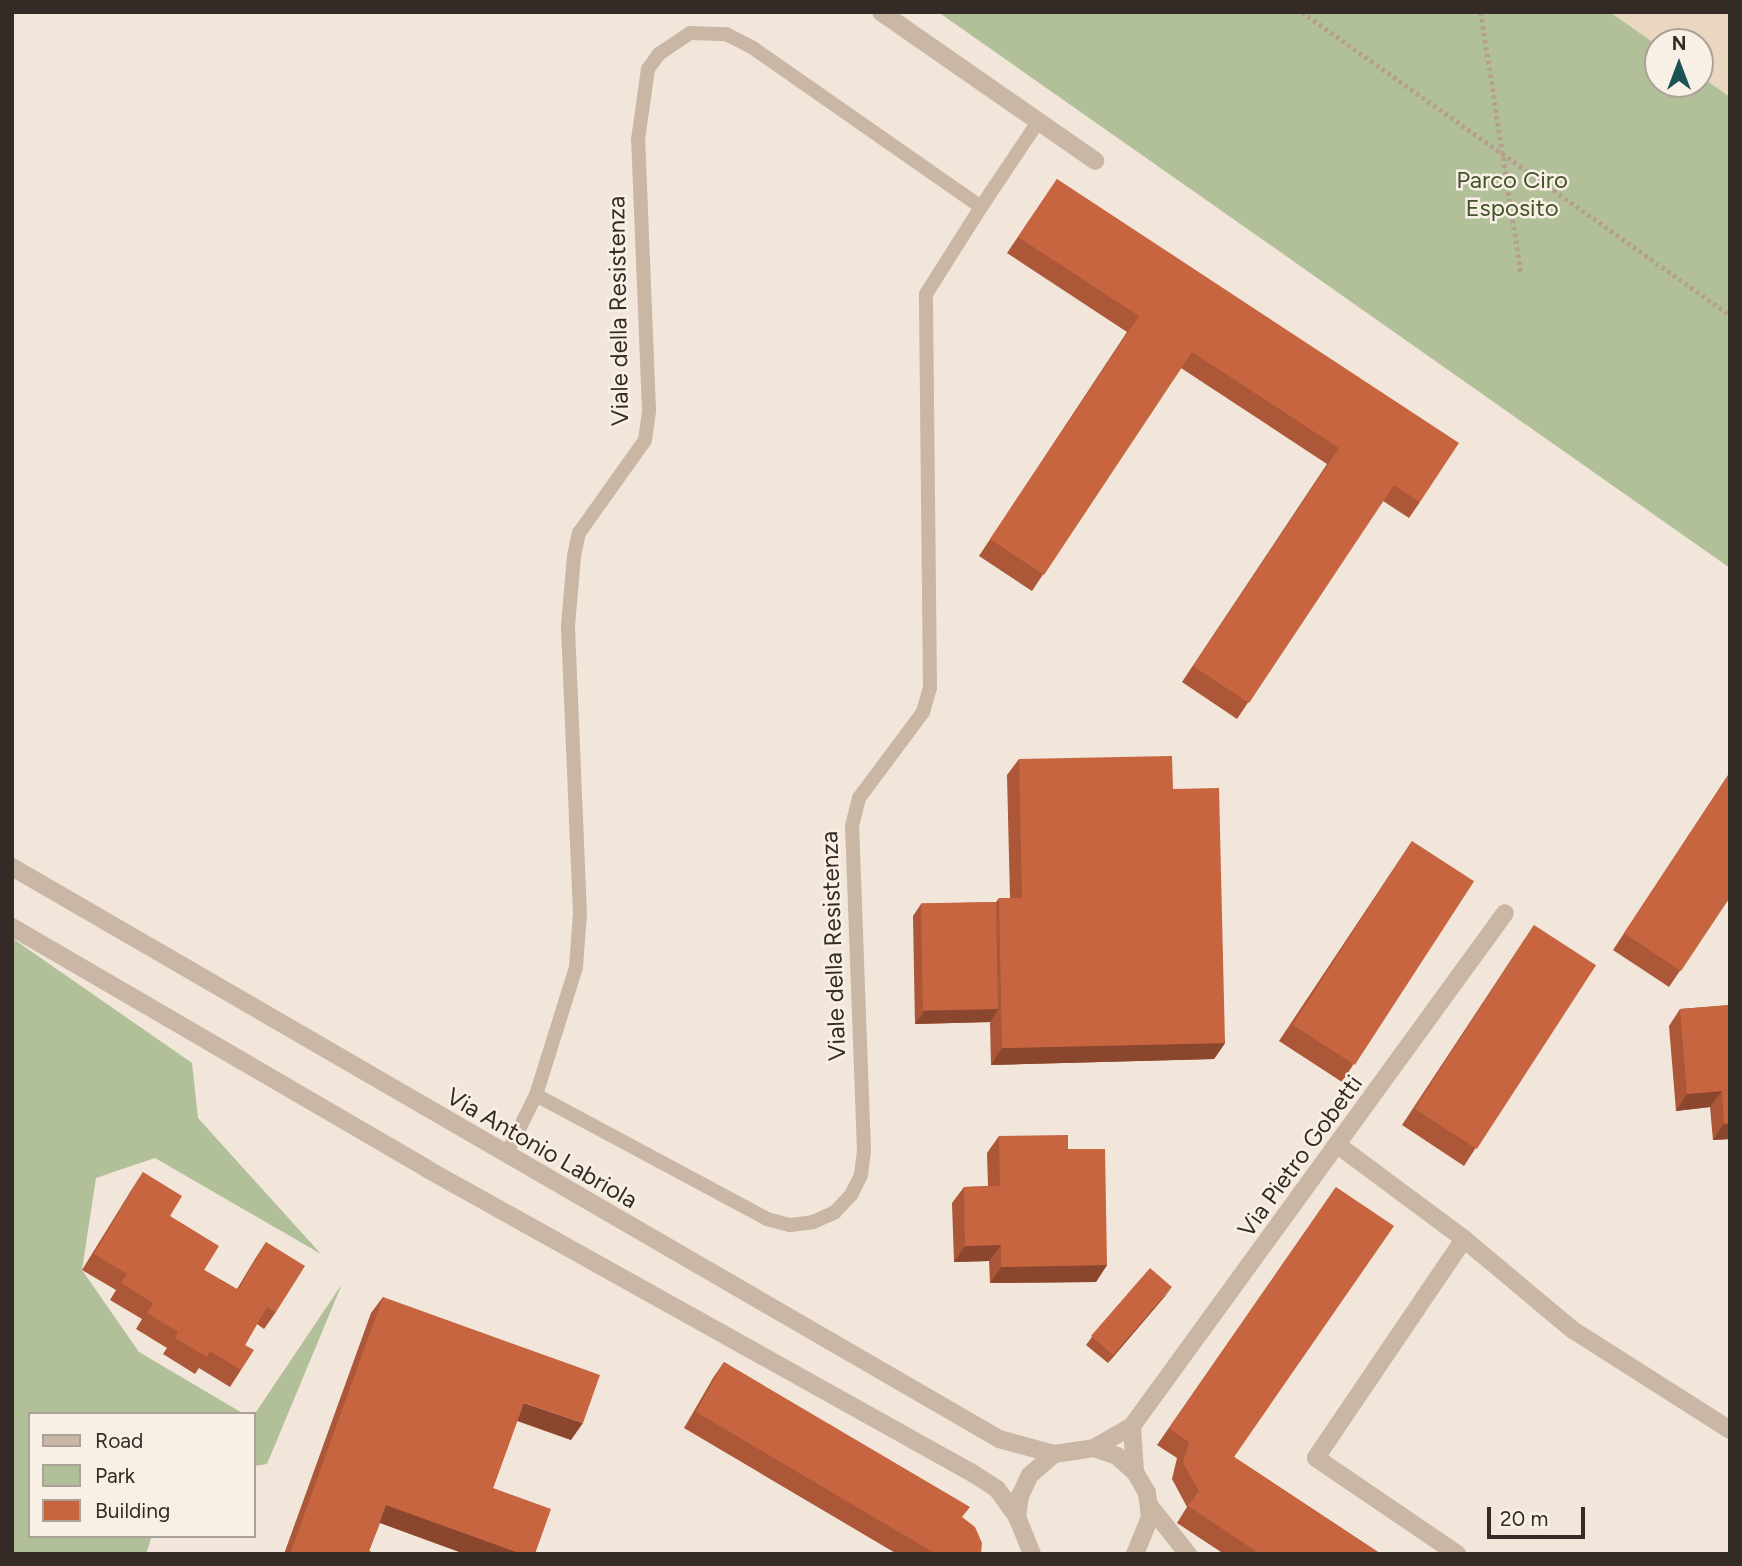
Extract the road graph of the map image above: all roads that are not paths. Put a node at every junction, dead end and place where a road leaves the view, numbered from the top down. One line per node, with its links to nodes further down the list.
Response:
1 (881, 12): 2 (street)
2 (1038, 122): 3 (street); 4 (lane, Viale della Resistenza)
3 (1095, 161)
4 (981, 207): 8 (lane, Viale della Resistenza); 8 (lane, Viale della Resistenza)
5 (12, 867): 10 (street, Via Antonio Labriola)
6 (1506, 913): 9 (street, Via Pietro Gobetti)
7 (12, 928): 18 (street)
8 (536, 1095): 10 (lane, Viale della Resistenza)
9 (1339, 1146): 11 (street); 12 (street, Via Pietro Gobetti)
10 (506, 1155): 15 (street, Via Antonio Labriola)
11 (1464, 1238): 13 (street); 22 (street)
12 (1132, 1426): 14 (street, Via Pietro Gobetti); 16 (street)
13 (1730, 1430)
14 (1094, 1448): 15 (street); 16 (street)
15 (1054, 1454): 18 (street)
16 (1135, 1472): 17 (street)
17 (1149, 1505): 20 (street); 21 (street)
18 (1017, 1517): 19 (street)
19 (1027, 1551)
20 (1135, 1554)
21 (1188, 1554)
22 (1457, 1554)

